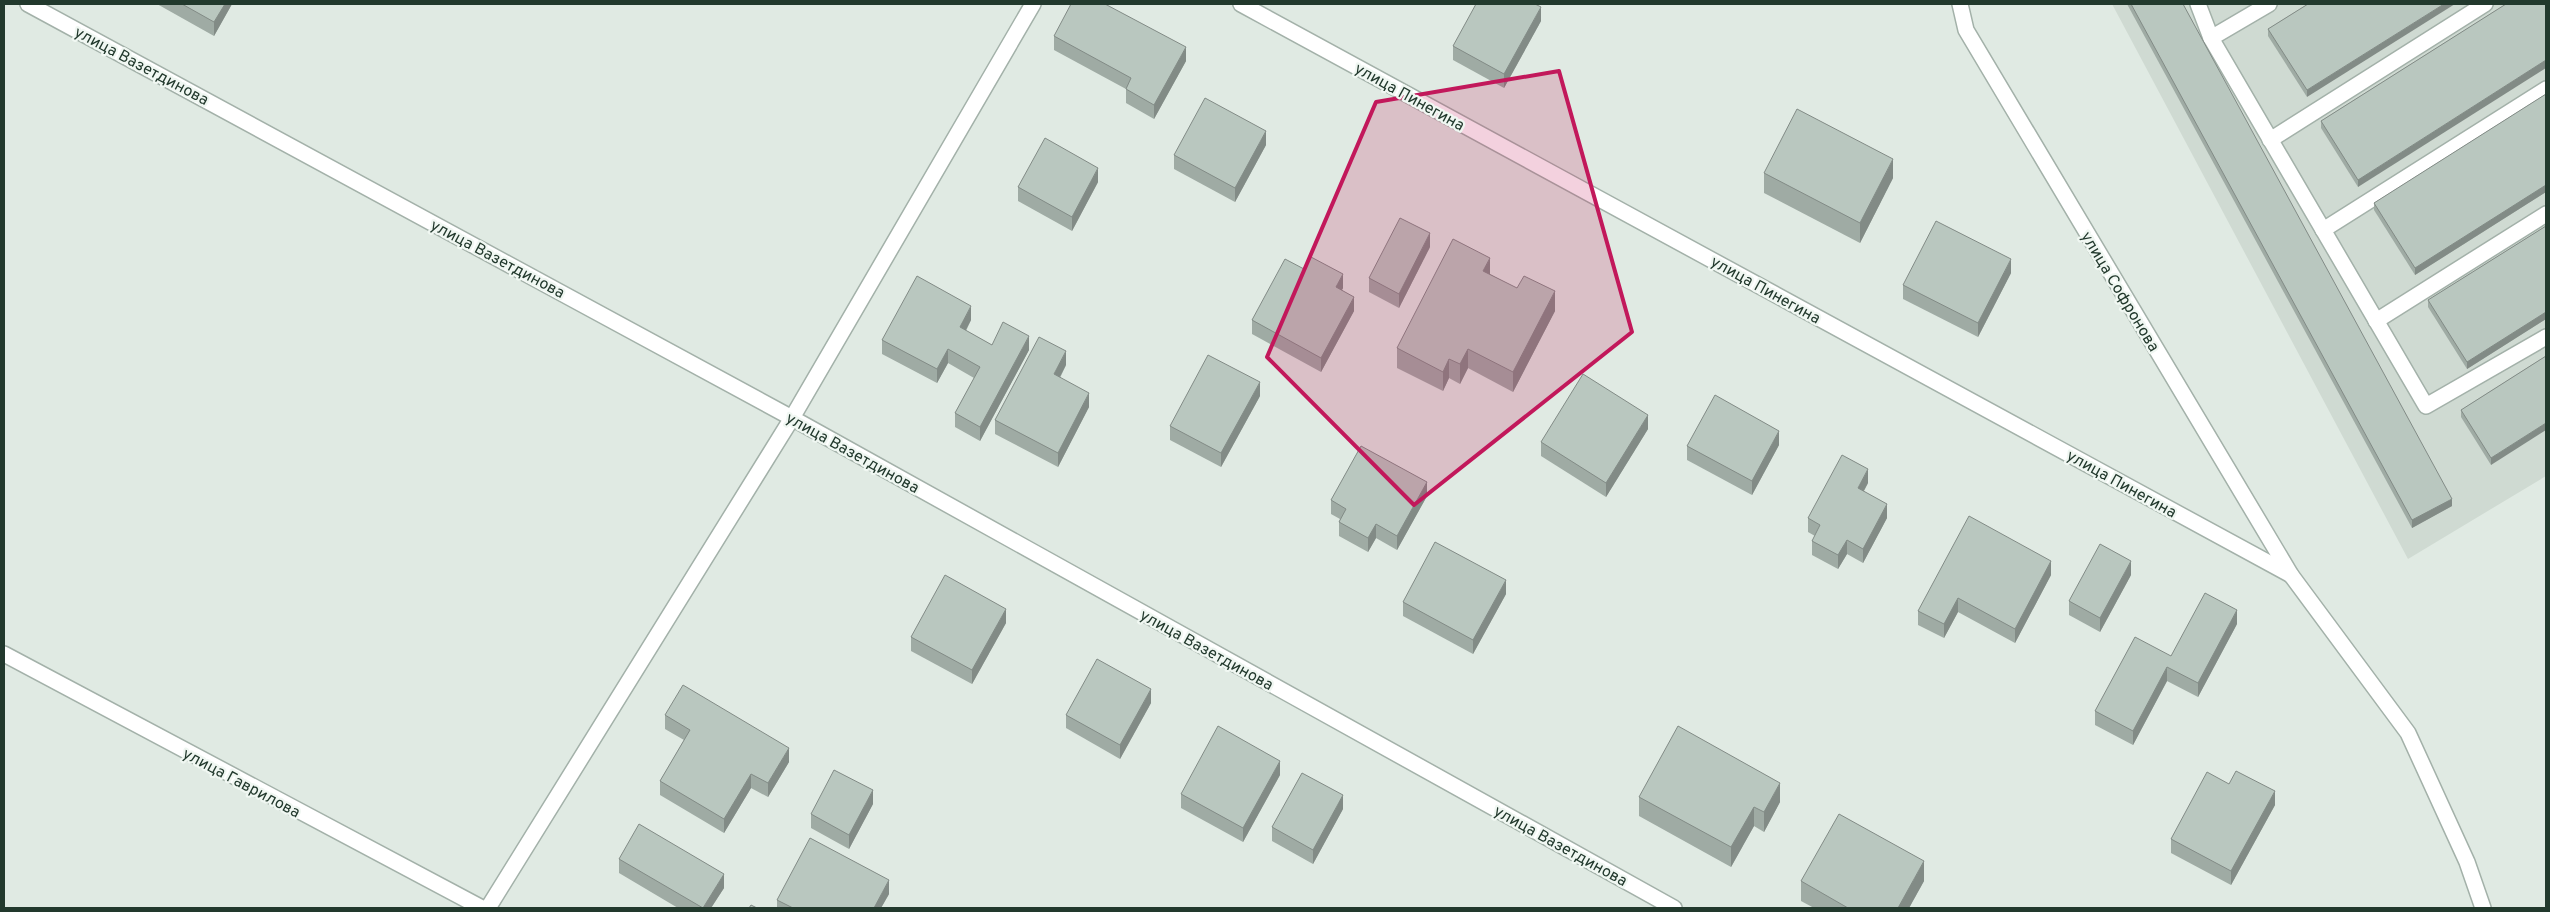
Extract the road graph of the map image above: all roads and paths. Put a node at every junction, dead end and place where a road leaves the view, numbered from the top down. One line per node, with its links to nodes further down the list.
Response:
1 (28, 4): 15 (street, улица Вазетдинова)
2 (1033, 4): 15 (street)
3 (1241, 4): 16 (street, улица Пинегина)
4 (1960, 4): 16 (street, улица Софронова)
5 (2198, 4): 8 (street)
6 (2269, 4): 8 (street)
7 (2485, 4): 10 (street)
8 (2211, 38): 10 (street)
9 (2546, 89): 12 (street)
10 (2270, 140): 12 (street)
11 (2546, 214): 13 (street)
12 (2323, 230): 13 (street)
13 (2376, 321): 14 (street)
14 (2546, 337)
15 (792, 418): 19 (street); 20 (street, улица Вазетдинова)
16 (2291, 575): 21 (street, улица Софронова)
17 (4, 654): 18 (street, улица Гаврилова)
18 (482, 908)
19 (488, 908)
20 (1674, 908)
21 (2483, 908)

